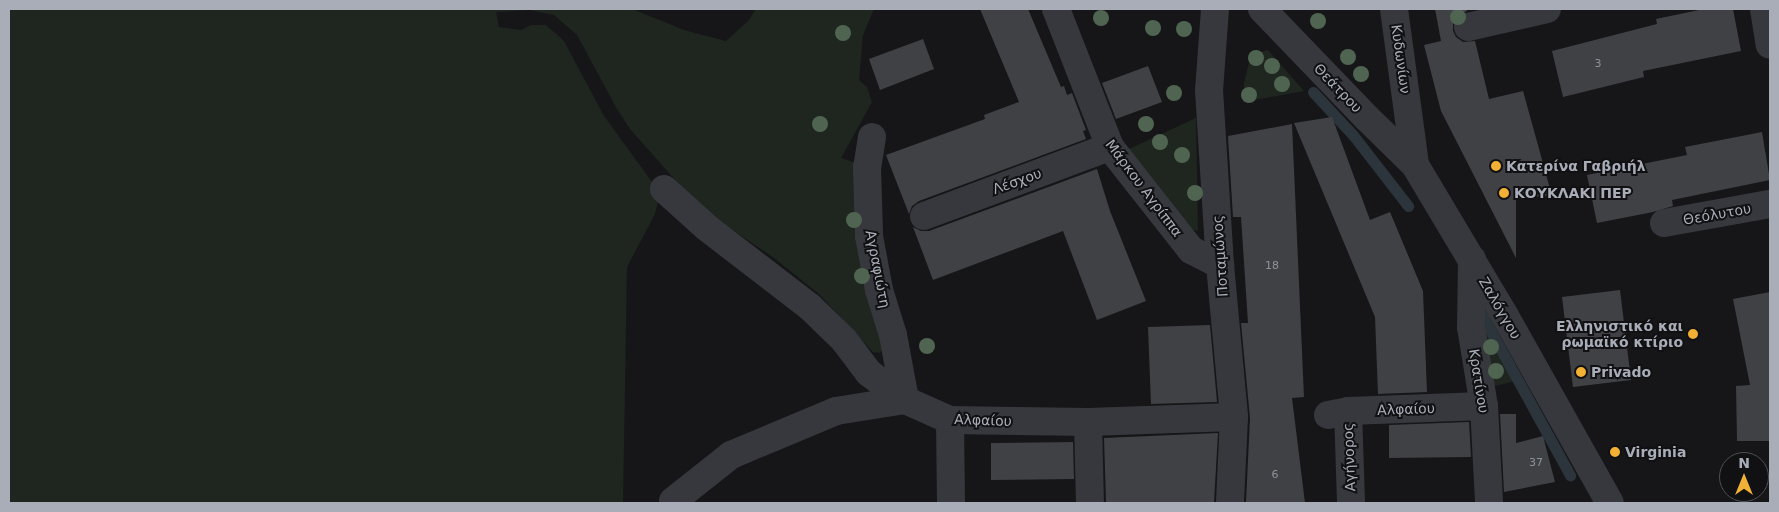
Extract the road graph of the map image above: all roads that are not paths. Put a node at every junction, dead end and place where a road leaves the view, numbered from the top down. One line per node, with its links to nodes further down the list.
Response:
1 (1056, 9): 11 (street, Μάρκου Αγρίππα)
2 (1215, 9): 18 (street, Ποταμώνος)
3 (1262, 9): 12 (street, Θεάτρου)
4 (1394, 9): 9 (street, Κυδωνίων)
5 (1547, 9): 7 (street)
6 (1764, 9): 8 (street)
7 (1468, 27)
8 (1770, 45)
9 (1408, 109): 12 (street, Ζαλόγγου)
10 (872, 137): 19 (street, Αγραφιώτη)
11 (1110, 147): 15 (street, Λέσχου); 18 (street, Μάρκου Αγρίππα)
12 (1415, 165): 17 (street, Ζαλόγγου)
13 (664, 189): 19 (street, Αλφαίου)
14 (1770, 204): 16 (street, Θεόλυτου)
15 (924, 216)
16 (1664, 223)
17 (1472, 259): 20 (street, Κρατίνου); 31 (street, Ζαλόγγου)
18 (1220, 265): 22 (street, Ποταμώνος)
19 (905, 400): 23 (street, Αλφαίου); 25 (street)
20 (1484, 406): 21 (street, Αλφαίου); 30 (street, Κρατίνου)
21 (1338, 413): 29 (street, Αγήνορος)
22 (1234, 416): 24 (street, Αλφαίου); 28 (street, Ποταμώνος)
23 (950, 420): 24 (street, Αλφαίου); 26 (street)
24 (1088, 422): 27 (street)
25 (673, 501)
26 (951, 503)
27 (1090, 503)
28 (1230, 503)
29 (1351, 503)
30 (1489, 503)
31 (1610, 503)

